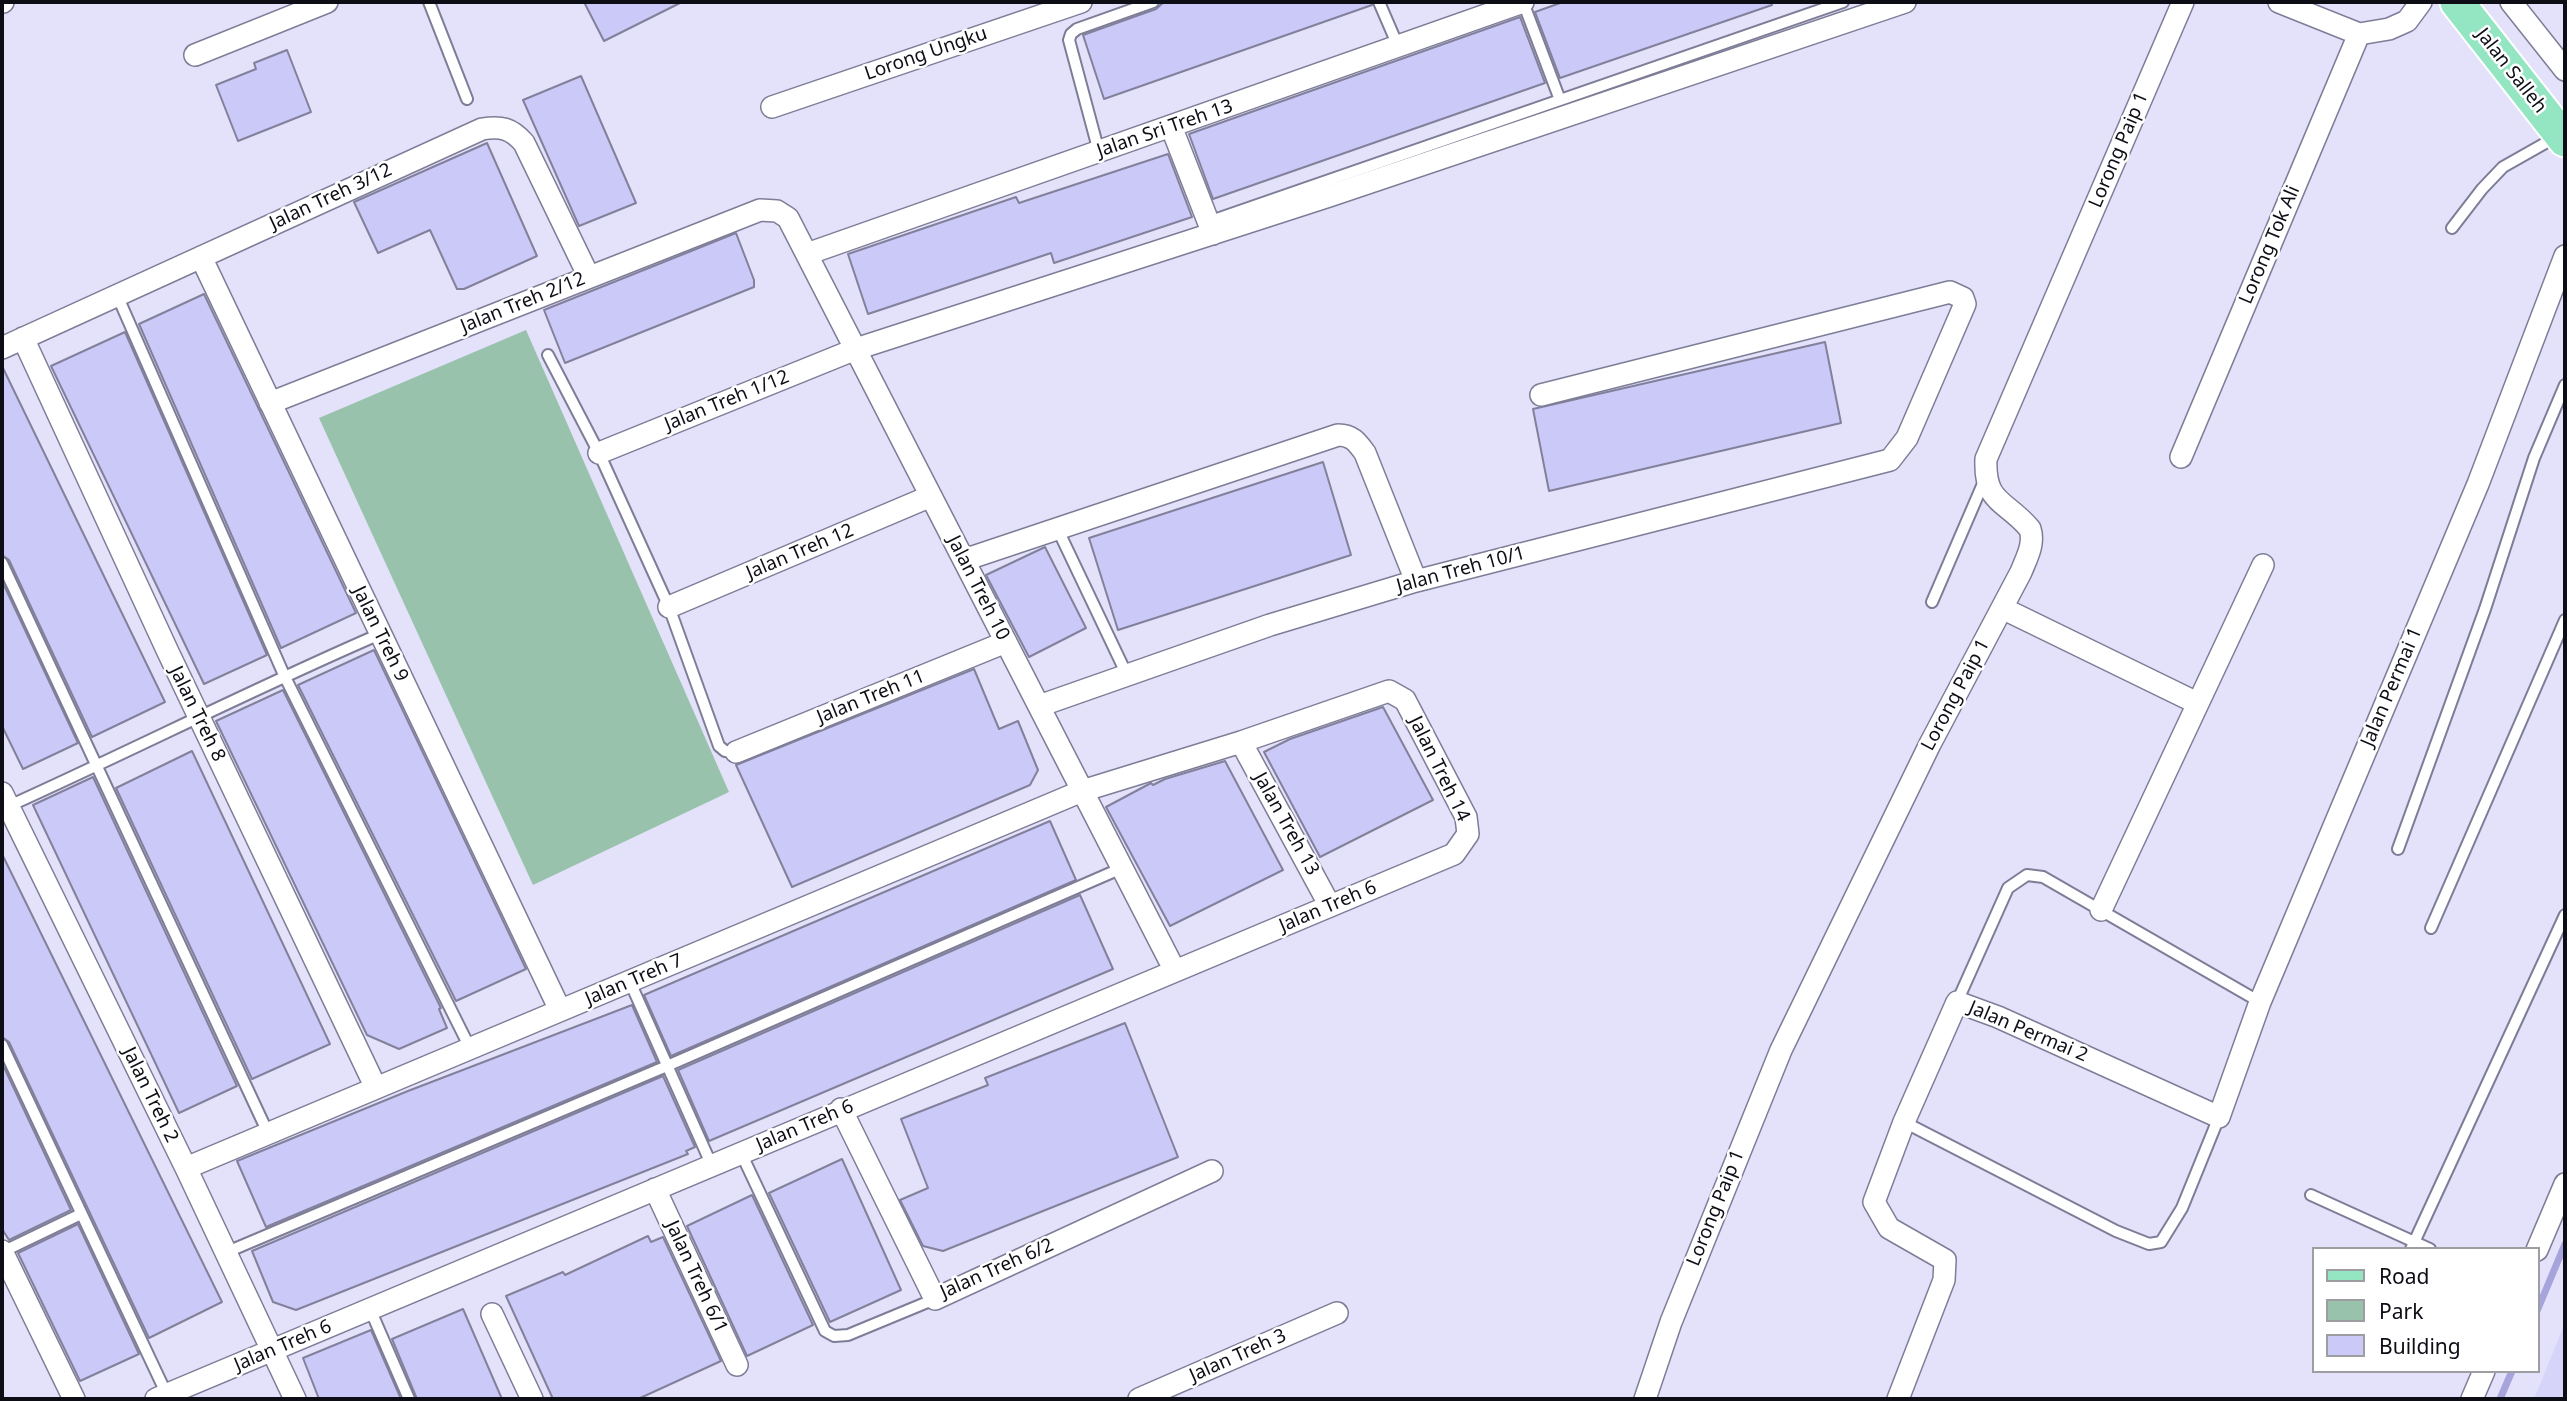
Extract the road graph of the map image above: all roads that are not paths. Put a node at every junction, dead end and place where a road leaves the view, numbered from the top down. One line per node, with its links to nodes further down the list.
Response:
1 (327, 2): 16 (street)
2 (429, 2): 18 (lane)
3 (1081, 2): 20 (street, Lorong Ungku)
4 (1153, 2): 23 (lane)
5 (1379, 2): 15 (lane)
6 (1523, 2): 15 (street, Jalan Sri Treh 13); 19 (lane)
7 (1843, 2): 19 (lane)
8 (1905, 2): 25 (street, Jalan Treh 1/12)
9 (2183, 2): 41 (street, Lorong Paip 1)
10 (2279, 2): 14 (street)
11 (2421, 2): 14 (street)
12 (2458, 2): 22 (main road, Jalan Salleh)
13 (2511, 2): 17 (street)
14 (2359, 34): 40 (street, Lorong Tok Ali)
15 (1398, 46): 21 (street, Jalan Sri Treh 13)
16 (195, 55)
17 (2565, 70)
18 (467, 99)
19 (1560, 100): 25 (lane)
20 (772, 107)
21 (1171, 127): 23 (street, Jalan Sri Treh 13); 25 (street)
22 (2563, 137): 26 (lane)
23 (1099, 152): 27 (street, Jalan Sri Treh 13)
24 (777, 211): 27 (street, Jalan Treh 10); 30 (street, Jalan Treh 2/12)
25 (1210, 228): 34 (street, Jalan Treh 1/12)
26 (2452, 228)
27 (807, 254): 34 (street, Jalan Treh 10)
28 (2565, 256): 75 (street, Jalan Permai 1)
29 (201, 257): 30 (street, Jalan Treh 3/12); 31 (street, Jalan Treh 3/12); 38 (street, Jalan Treh 9)
30 (589, 277): 38 (street, Jalan Treh 2/12)
31 (117, 295): 32 (street, Jalan Treh 3/12); 54 (lane)
32 (23, 338): 33 (street, Jalan Treh 3/12); 59 (street, Jalan Treh 8)
33 (2, 348)
34 (856, 349): 39 (street, Jalan Treh 1/12); 42 (street, Jalan Treh 10)
35 (548, 355): 39 (lane)
36 (2565, 386): 65 (lane)
37 (1541, 395): 47 (street, Jalan Treh 10/1)
38 (270, 403): 52 (street, Jalan Treh 9)
39 (598, 453): 49 (lane)
40 (2181, 457)
41 (1985, 479): 48 (lane); 50 (street, Lorong Paip 1)
42 (931, 496): 44 (street, Jalan Treh 10); 49 (street, Jalan Treh 12)
43 (1058, 530): 44 (street); 47 (street); 55 (lane)
44 (964, 560): 53 (street, Jalan Treh 10)
45 (2, 563): 62 (lane)
46 (2263, 565): 57 (street)
47 (1416, 581): 55 (street, Jalan Treh 10/1)
48 (1932, 602)
49 (669, 607): 61 (lane)
50 (2002, 608): 57 (street); 110 (street, Lorong Paip 1)
51 (2565, 620): 71 (lane)
52 (380, 634): 54 (lane); 76 (street, Jalan Treh 9)
53 (1006, 642): 58 (street, Jalan Treh 10); 61 (street, Jalan Treh 11)
54 (284, 675): 59 (lane); 78 (lane)
55 (1127, 675): 58 (street, Jalan Treh 10/1)
56 (1389, 691): 60 (street, Jalan Treh 7); 66 (street, Jalan Treh 14)
57 (2197, 704): 69 (street)
58 (1039, 706): 63 (street, Jalan Treh 10)
59 (199, 718): 62 (lane); 80 (street, Jalan Treh 8)
60 (1241, 742): 63 (street, Jalan Treh 7); 68 (street, Jalan Treh 13)
61 (736, 752)
62 (97, 766): 64 (lane); 84 (lane)
63 (1082, 791): 67 (street, Jalan Treh 10); 73 (street, Jalan Treh 7)
64 (5, 799): 87 (street, Jalan Treh 2)
65 (2398, 849)
66 (1454, 853): 68 (street, Jalan Treh 6)
67 (1122, 868): 72 (street, Jalan Treh 10); 79 (lane)
68 (1330, 906): 72 (street, Jalan Treh 6)
69 (2101, 910): 74 (lane); 75 (lane)
70 (2565, 915): 93 (lane)
71 (2431, 928)
72 (1175, 971): 81 (street, Jalan Treh 6)
73 (630, 982): 76 (street, Jalan Treh 7); 79 (lane)
74 (1957, 1002): 82 (street, Jalan Permai 2); 83 (street, Jalan Permai 2)
75 (2260, 1002): 82 (street, Jalan Permai 1)
76 (560, 1010): 78 (street, Jalan Treh 7)
77 (2, 1045): 92 (lane)
78 (470, 1048): 80 (street, Jalan Treh 7)
79 (667, 1066): 86 (lane); 95 (lane)
80 (376, 1088): 84 (street, Jalan Treh 7)
81 (841, 1110): 85 (street, Jalan Treh 6); 97 (street, Jalan Treh 6/2)
82 (2219, 1117): 83 (lane)
83 (1904, 1122): 111 (street, Jalan Permai 2)
84 (268, 1133): 87 (street, Jalan Treh 7)
85 (741, 1153): 86 (street, Jalan Treh 6); 97 (lane)
86 (712, 1166): 90 (street, Jalan Treh 6)
87 (186, 1168): 95 (street, Jalan Treh 2)
88 (1212, 1171): 97 (street, Jalan Treh 6/2)
89 (2565, 1184): 94 (street)
90 (655, 1189): 98 (street, Jalan Treh 6); 102 (street, Jalan Treh 6/1)
91 (2311, 1195): 93 (lane)
92 (80, 1214): 96 (lane); 104 (lane)
93 (2412, 1245)
94 (2538, 1247)
95 (226, 1252): 101 (street, Jalan Treh 2)
96 (4, 1259): 105 (street)
97 (935, 1299)
98 (370, 1310): 101 (street, Jalan Treh 6); 107 (lane)
99 (1337, 1313): 109 (street, Jalan Treh 3)
100 (492, 1314): 108 (street)
101 (273, 1350): 104 (street, Jalan Treh 6); 106 (street, Jalan Treh 2)
102 (737, 1365)
103 (2483, 1373): 112 (street)
104 (164, 1398)
105 (74, 1399)
106 (295, 1399)
107 (409, 1399)
108 (532, 1399)
109 (1139, 1399)
110 (1645, 1399)
111 (1898, 1399)
112 (2472, 1399)

